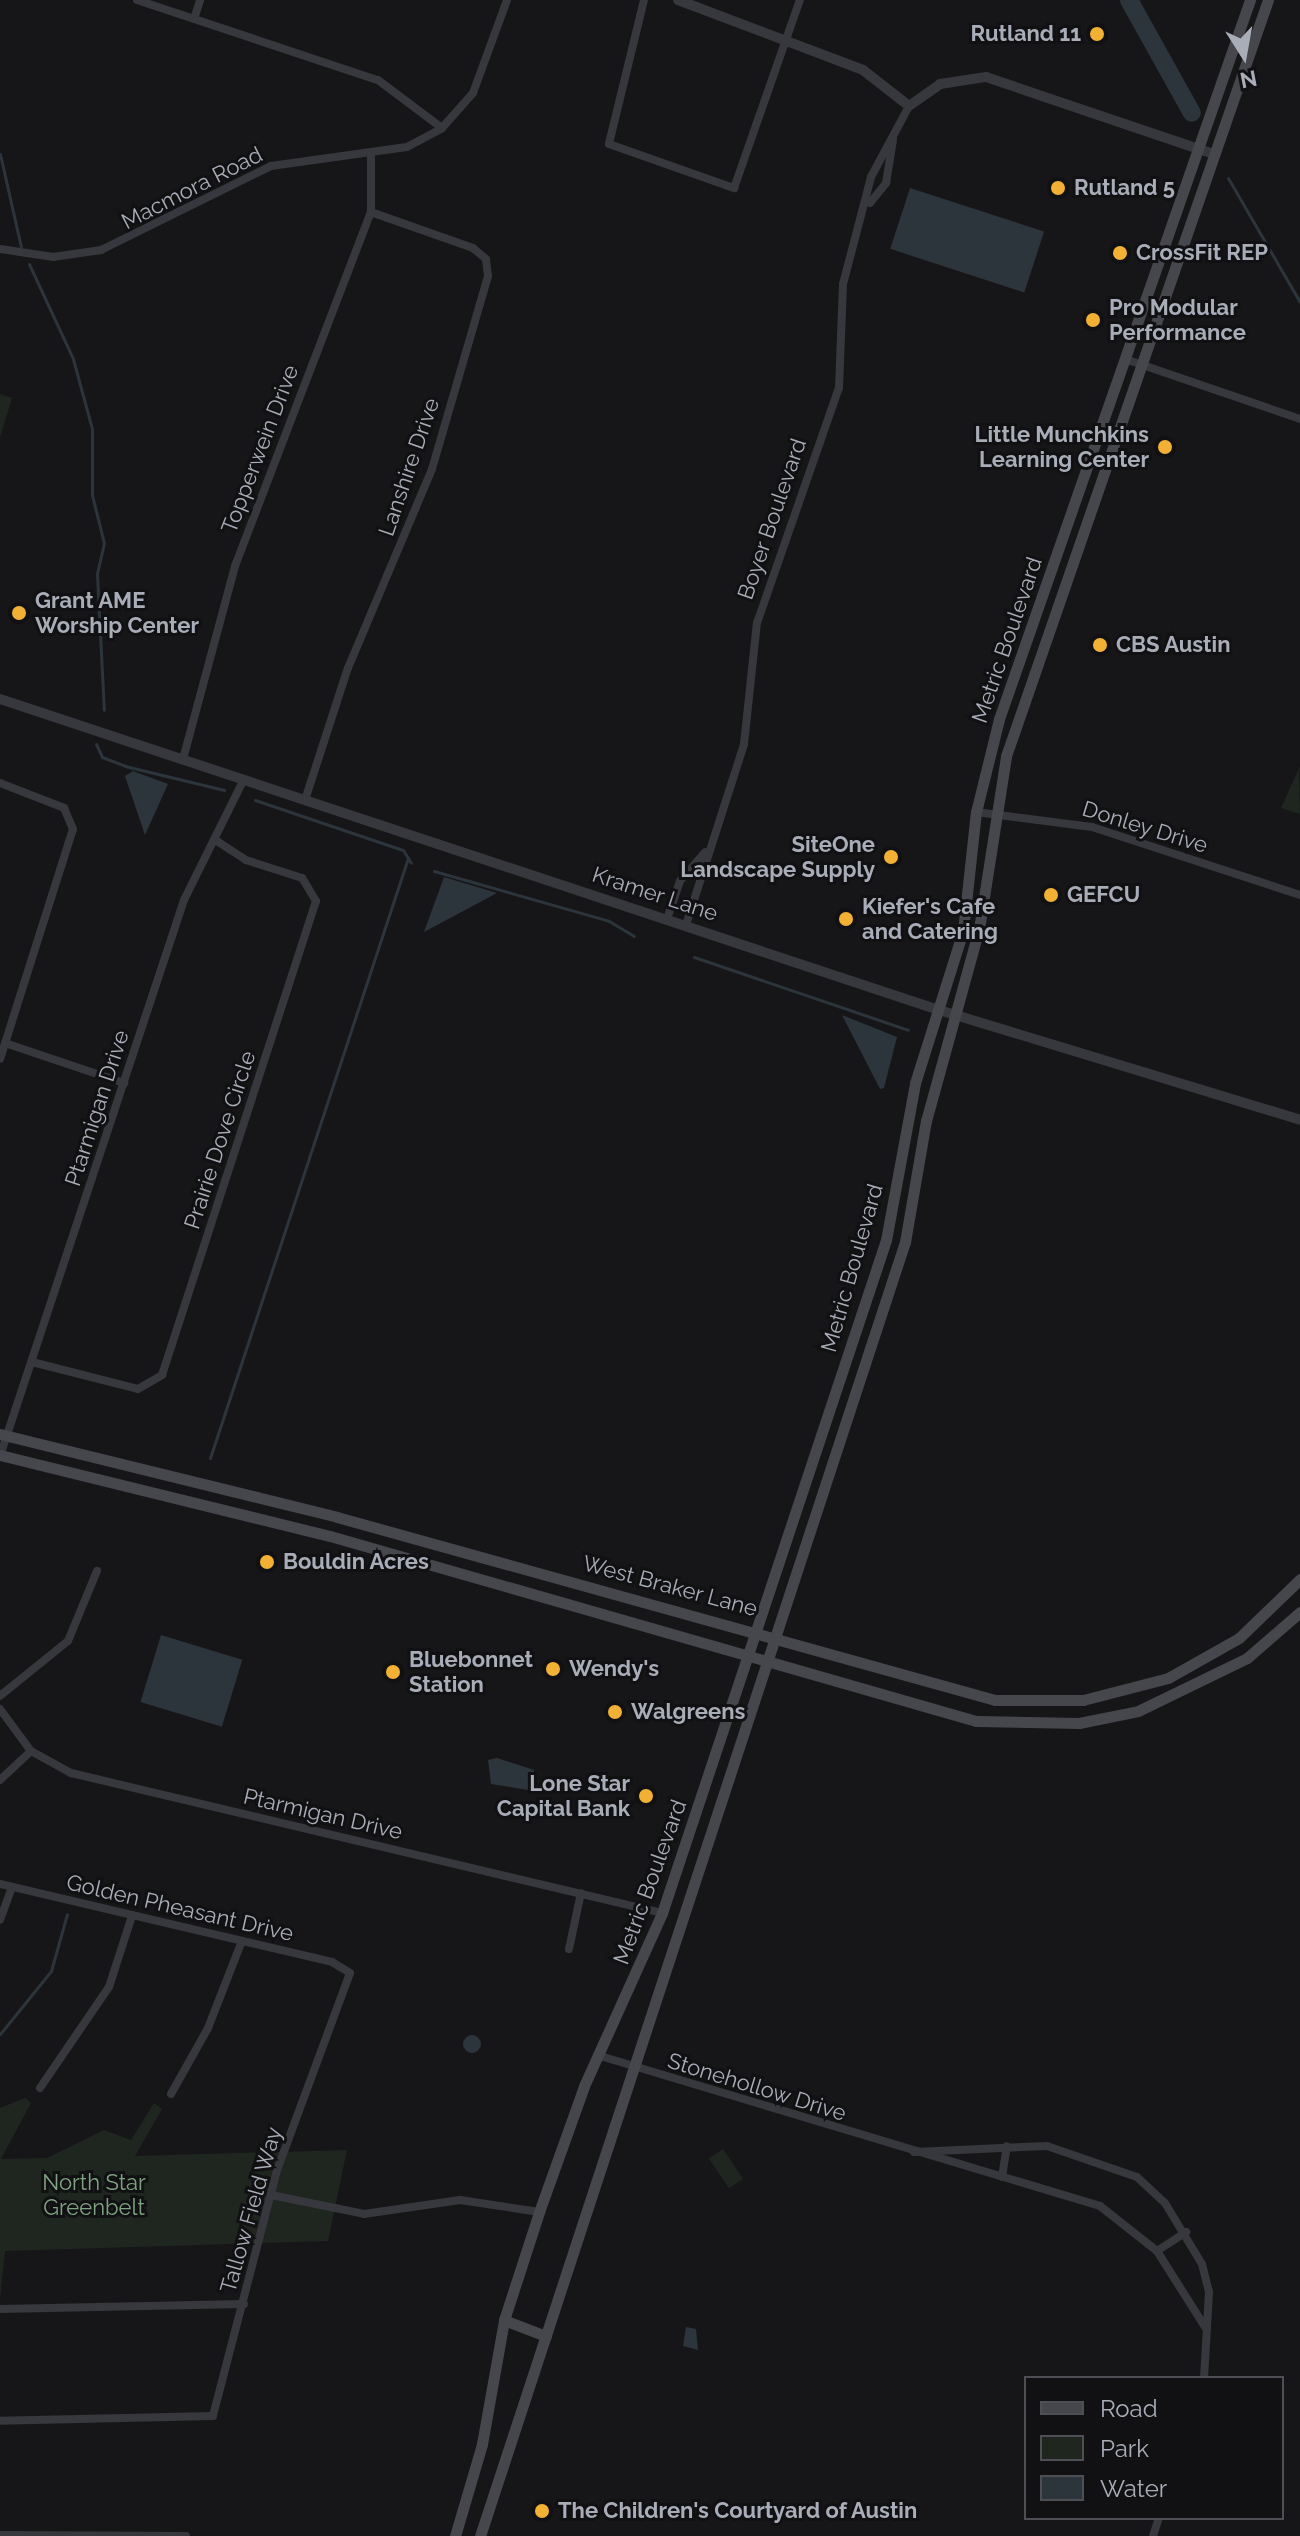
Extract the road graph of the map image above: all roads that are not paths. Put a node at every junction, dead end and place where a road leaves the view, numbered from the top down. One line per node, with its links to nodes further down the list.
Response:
1 (137, 0): 9 (street)
2 (200, 0): 9 (street)
3 (507, 0): 12 (street)
4 (644, 0): 10 (street)
5 (678, 0): 10 (street)
6 (800, 0): 10 (street)
7 (1250, 0): 14 (main road, Metric Boulevard)
8 (1268, 0): 15 (main road, Metric Boulevard)
9 (194, 19): 12 (street)
10 (785, 44): 11 (street)
11 (909, 106): 13 (street, Boyer Boulevard); 14 (street)
12 (442, 128): 16 (street, Macmora Road)
13 (893, 140): 17 (street, Boyer Boulevard); 17 (street, Boyer Boulevard)
14 (1199, 149): 15 (street); 20 (main road, Metric Boulevard)
15 (1214, 154): 21 (main road, Metric Boulevard)
16 (371, 156): 18 (street, Topperwein Drive); 19 (street, Macmora Road)
17 (870, 203): 31 (street, Boyer Boulevard)
18 (371, 212): 24 (street, Topperwein Drive); 27 (street, Lanshire Drive)
19 (0, 249)
20 (1125, 359): 21 (street); 28 (main road, Metric Boulevard)
21 (1141, 365): 22 (street); 29 (main road, Metric Boulevard)
22 (1300, 419)
23 (0, 699): 24 (street, Kramer Lane)
24 (183, 759): 25 (street, Kramer Lane)
25 (244, 779): 27 (street, Kramer Lane); 30 (street, Ptarmigan Drive)
26 (0, 783): 37 (street)
27 (305, 800): 33 (street, Kramer Lane)
28 (976, 812): 29 (street, Donley Drive); 35 (main road, Metric Boulevard)
29 (993, 815): 32 (street, Donley Drive); 36 (main road, Metric Boulevard)
30 (217, 841): 39 (street, Ptarmigan Drive); 43 (street, Prairie Dove Circle)
31 (708, 848): 33 (street, Boyer Boulevard); 34 (street, Boyer Boulevard)
32 (1300, 895)
33 (667, 919): 34 (street, Kramer Lane)
34 (686, 925): 35 (street, Kramer Lane)
35 (939, 1010): 36 (street, Kramer Lane); 41 (main road, Metric Boulevard)
36 (956, 1014): 40 (street, Kramer Lane); 42 (main road, Metric Boulevard)
37 (5, 1043): 38 (street); 39 (street)
38 (0, 1059)
39 (124, 1083): 43 (street, Ptarmigan Drive)
40 (1300, 1120)
41 (856, 1331): 42 (main road); 53 (main road, Metric Boulevard)
42 (873, 1337): 54 (main road, Metric Boulevard)
43 (32, 1362): 44 (street, Ptarmigan Drive)
44 (4, 1435): 45 (street, Ptarmigan Drive); 46 (main road, West Braker Lane)
45 (0, 1455): 47 (main road, West Braker Lane)
46 (337, 1517): 47 (main road); 49 (main road, West Braker Lane)
47 (330, 1536): 51 (main road, West Braker Lane)
48 (97, 1571): 61 (street)
49 (552, 1575): 51 (main road); 53 (main road, West Braker Lane)
50 (1300, 1579): 57 (main road, West Braker Lane)
51 (543, 1595): 55 (main road, West Braker Lane)
52 (1300, 1612): 59 (main road, West Braker Lane)
53 (757, 1630): 54 (main road, West Braker Lane); 55 (main road, Metric Boulevard)
54 (775, 1636): 56 (main road, Metric Boulevard); 58 (main road, West Braker Lane)
55 (750, 1653): 56 (main road, West Braker Lane); 68 (main road, Metric Boulevard)
56 (767, 1658): 60 (main road, West Braker Lane); 75 (main road, Metric Boulevard)
57 (1200, 1662): 58 (main road, West Braker Lane); 59 (main road)
58 (1177, 1674): 60 (main road)
59 (1211, 1680): 60 (main road, West Braker Lane)
60 (1189, 1691)
61 (0, 1696)
62 (0, 1709): 63 (street, Ptarmigan Drive)
63 (31, 1751): 64 (street); 67 (street, Ptarmigan Drive)
64 (0, 1780)
65 (0, 1884): 66 (street, Golden Pheasant Drive)
66 (12, 1887): 69 (street, Golden Pheasant Drive); 70 (street)
67 (581, 1893): 68 (street, Ptarmigan Drive); 72 (street)
68 (662, 1913): 74 (main road, Metric Boulevard)
69 (132, 1916): 71 (street, Golden Pheasant Drive); 76 (street)
70 (0, 1920)
71 (242, 1941): 73 (street, Golden Pheasant Drive); 77 (street)
72 (569, 1949)
73 (350, 1973): 81 (street, Tallow Field Way)
74 (597, 2055): 75 (street, Stonehollow Drive); 82 (main road, Metric Boulevard)
75 (635, 2068): 79 (street, Stonehollow Drive); 89 (main road, Metric Boulevard)
76 (40, 2088)
77 (171, 2094)
78 (1007, 2146): 79 (street, Stonehollow Drive); 80 (street); 83 (street, Stonehollow Drive)
79 (906, 2153): 80 (street, Stonehollow Drive)
80 (1002, 2177): 84 (street, Stonehollow Drive)
81 (271, 2195): 82 (street); 85 (street, Tallow Field Way)
82 (539, 2212): 87 (main road, Metric Boulevard)
83 (1186, 2232): 84 (street); 88 (street, Stonehollow Drive)
84 (1157, 2251): 88 (street, Stonehollow Drive)
85 (244, 2304): 86 (street); 91 (street, Tallow Field Way)
86 (0, 2309)
87 (504, 2320): 89 (main road); 94 (main road, Metric Boulevard)
88 (1207, 2330): 90 (street, Stonehollow Drive)
89 (546, 2336): 95 (main road, Metric Boulevard)
90 (1204, 2376)
91 (0, 2421)
92 (0, 2535): 93 (street)
93 (186, 2536)
94 (455, 2536)
95 (480, 2536)

